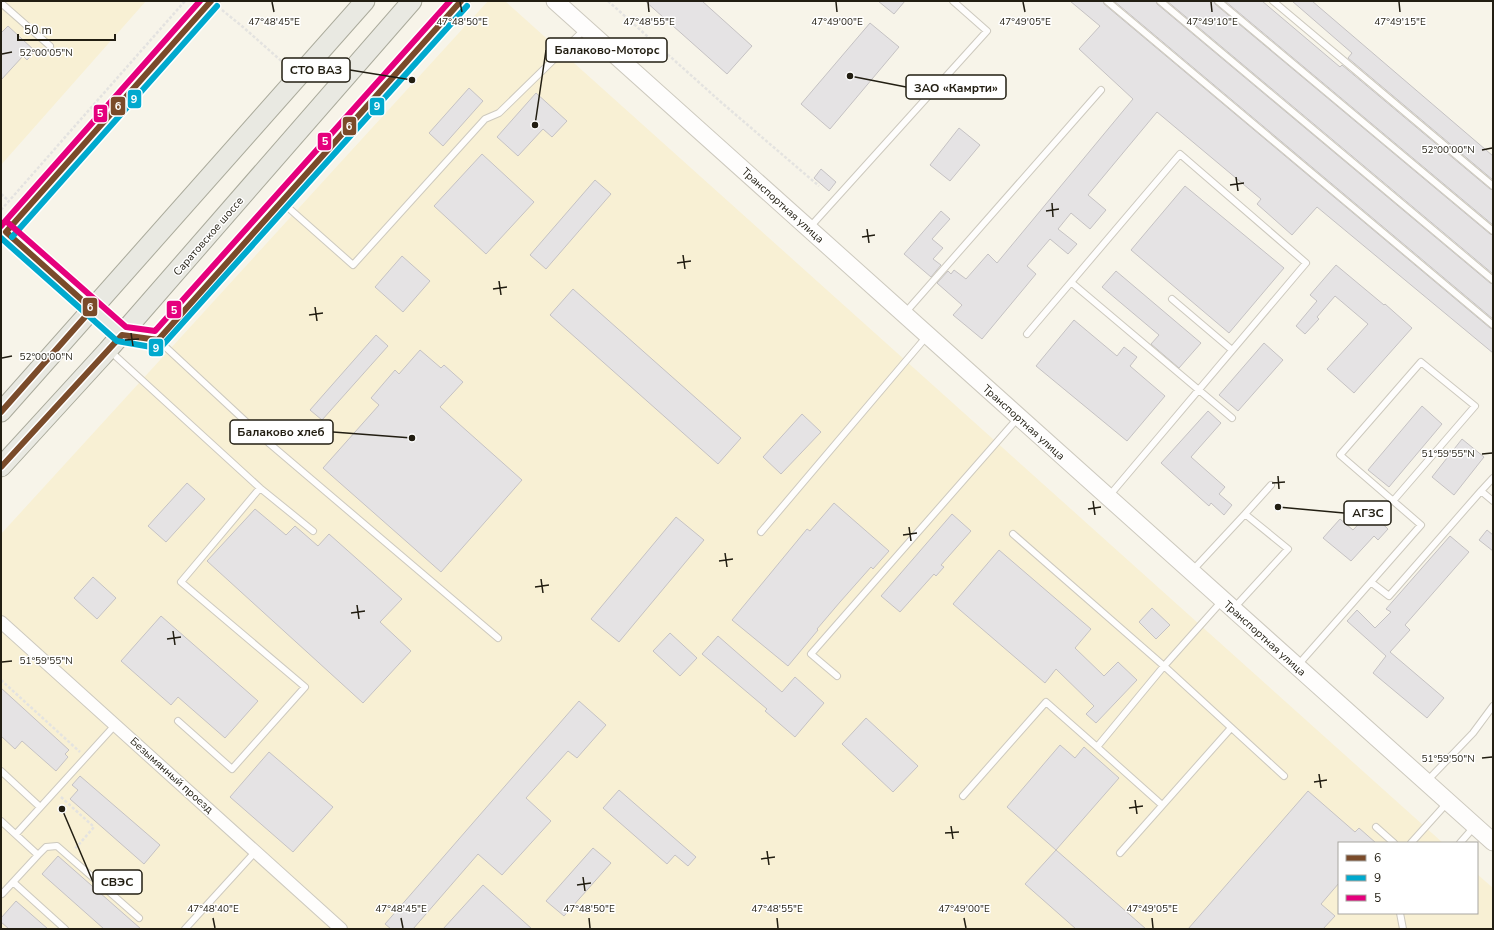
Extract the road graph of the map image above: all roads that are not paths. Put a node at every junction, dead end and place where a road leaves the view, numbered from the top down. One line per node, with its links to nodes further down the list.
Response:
1 (365, 1): 23 (main road)
2 (412, 1): 27 (main road, Саратовское шоссе)
3 (461, 1): 16 (main road)
4 (555, 1): 12 (main road, Транспортная улица)
5 (953, 1): 17 (lane)
6 (1107, 1): 25 (lane)
7 (1160, 1): 20 (lane)
8 (1218, 1): 19 (lane)
9 (1273, 1): 15 (lane)
10 (1, 2): 13 (lane)
11 (214, 3): 18 (main road)
12 (586, 28): 16 (lane); 17 (main road, Транспортная улица)
13 (50, 46)
14 (1101, 90): 24 (lane)
15 (1493, 186)
16 (282, 201): 29 (main road)
17 (808, 228): 24 (main road, Транспортная улица)
18 (4, 230): 23 (main road)
19 (1493, 231)
20 (1493, 280)
21 (1072, 283): 26 (lane); 31 (lane); 32 (lane)
22 (1172, 299): 31 (lane)
23 (92, 309): 27 (main road); 33 (main road)
24 (904, 314): 28 (main road, Транспортная улица)
25 (1493, 325)
26 (1027, 334)
27 (122, 335): 29 (main road); 30 (main road, Саратовское шоссе)
28 (928, 335): 34 (main road, Транспортная улица); 46 (lane)
29 (158, 340): 52 (lane)
30 (108, 350): 36 (main road, Саратовское шоссе); 39 (lane)
31 (1232, 350): 32 (lane)
32 (1199, 390): 35 (lane); 41 (lane)
33 (1, 412)
34 (1019, 417): 41 (main road, Транспортная улица); 55 (lane)
35 (1232, 418)
36 (1, 467)
37 (1493, 478): 40 (lane)
38 (1270, 485): 44 (lane)
39 (260, 488): 45 (lane); 57 (lane)
40 (1481, 491): 43 (lane); 49 (lane)
41 (1108, 497): 48 (main road, Транспортная улица)
42 (1393, 501): 42 (lane); 49 (lane)
43 (1493, 501)
44 (1245, 514): 48 (lane); 50 (lane)
45 (313, 531)
46 (761, 532)
47 (1013, 534): 53 (lane)
48 (1192, 572): 50 (main road, Транспортная улица)
49 (1372, 583): 54 (lane)
50 (1228, 605): 53 (lane); 54 (main road, Транспортная улица)
51 (1, 622): 58 (street, Безымянный проезд)
52 (498, 638)
53 (1164, 666): 59 (lane); 60 (lane)
54 (1297, 666): 63 (main road, Транспортная улица)
55 (837, 676)
56 (1493, 706): 63 (lane)
57 (178, 721)
58 (116, 724): 67 (lane); 76 (street, Безымянный проезд)
59 (1231, 728): 62 (lane); 66 (lane)
60 (1097, 746): 64 (lane); 66 (lane)
61 (1, 770): 67 (lane)
62 (1284, 776)
63 (1426, 782): 65 (main road, Транспортная улица)
64 (963, 796)
65 (1448, 802): 69 (main road, Транспортная улица); 73 (lane)
66 (1162, 805): 77 (lane)
67 (40, 807): 71 (lane)
68 (1, 821): 71 (lane)
69 (1475, 826): 74 (lane); 75 (main road, Транспортная улица)
70 (1376, 827): 72 (lane)
71 (16, 834): 78 (lane)
72 (1393, 842)
73 (1412, 842)
74 (1461, 842)
75 (1493, 842)
76 (256, 851): 84 (lane); 85 (street, Безымянный проезд)
77 (1120, 853)
78 (38, 855): 79 (lane); 82 (lane)
79 (13, 882): 80 (lane); 83 (lane)
80 (1, 893)
81 (1400, 914): 86 (lane)
82 (139, 918)
83 (65, 929)
84 (185, 929)
85 (342, 929)
86 (1403, 929)

